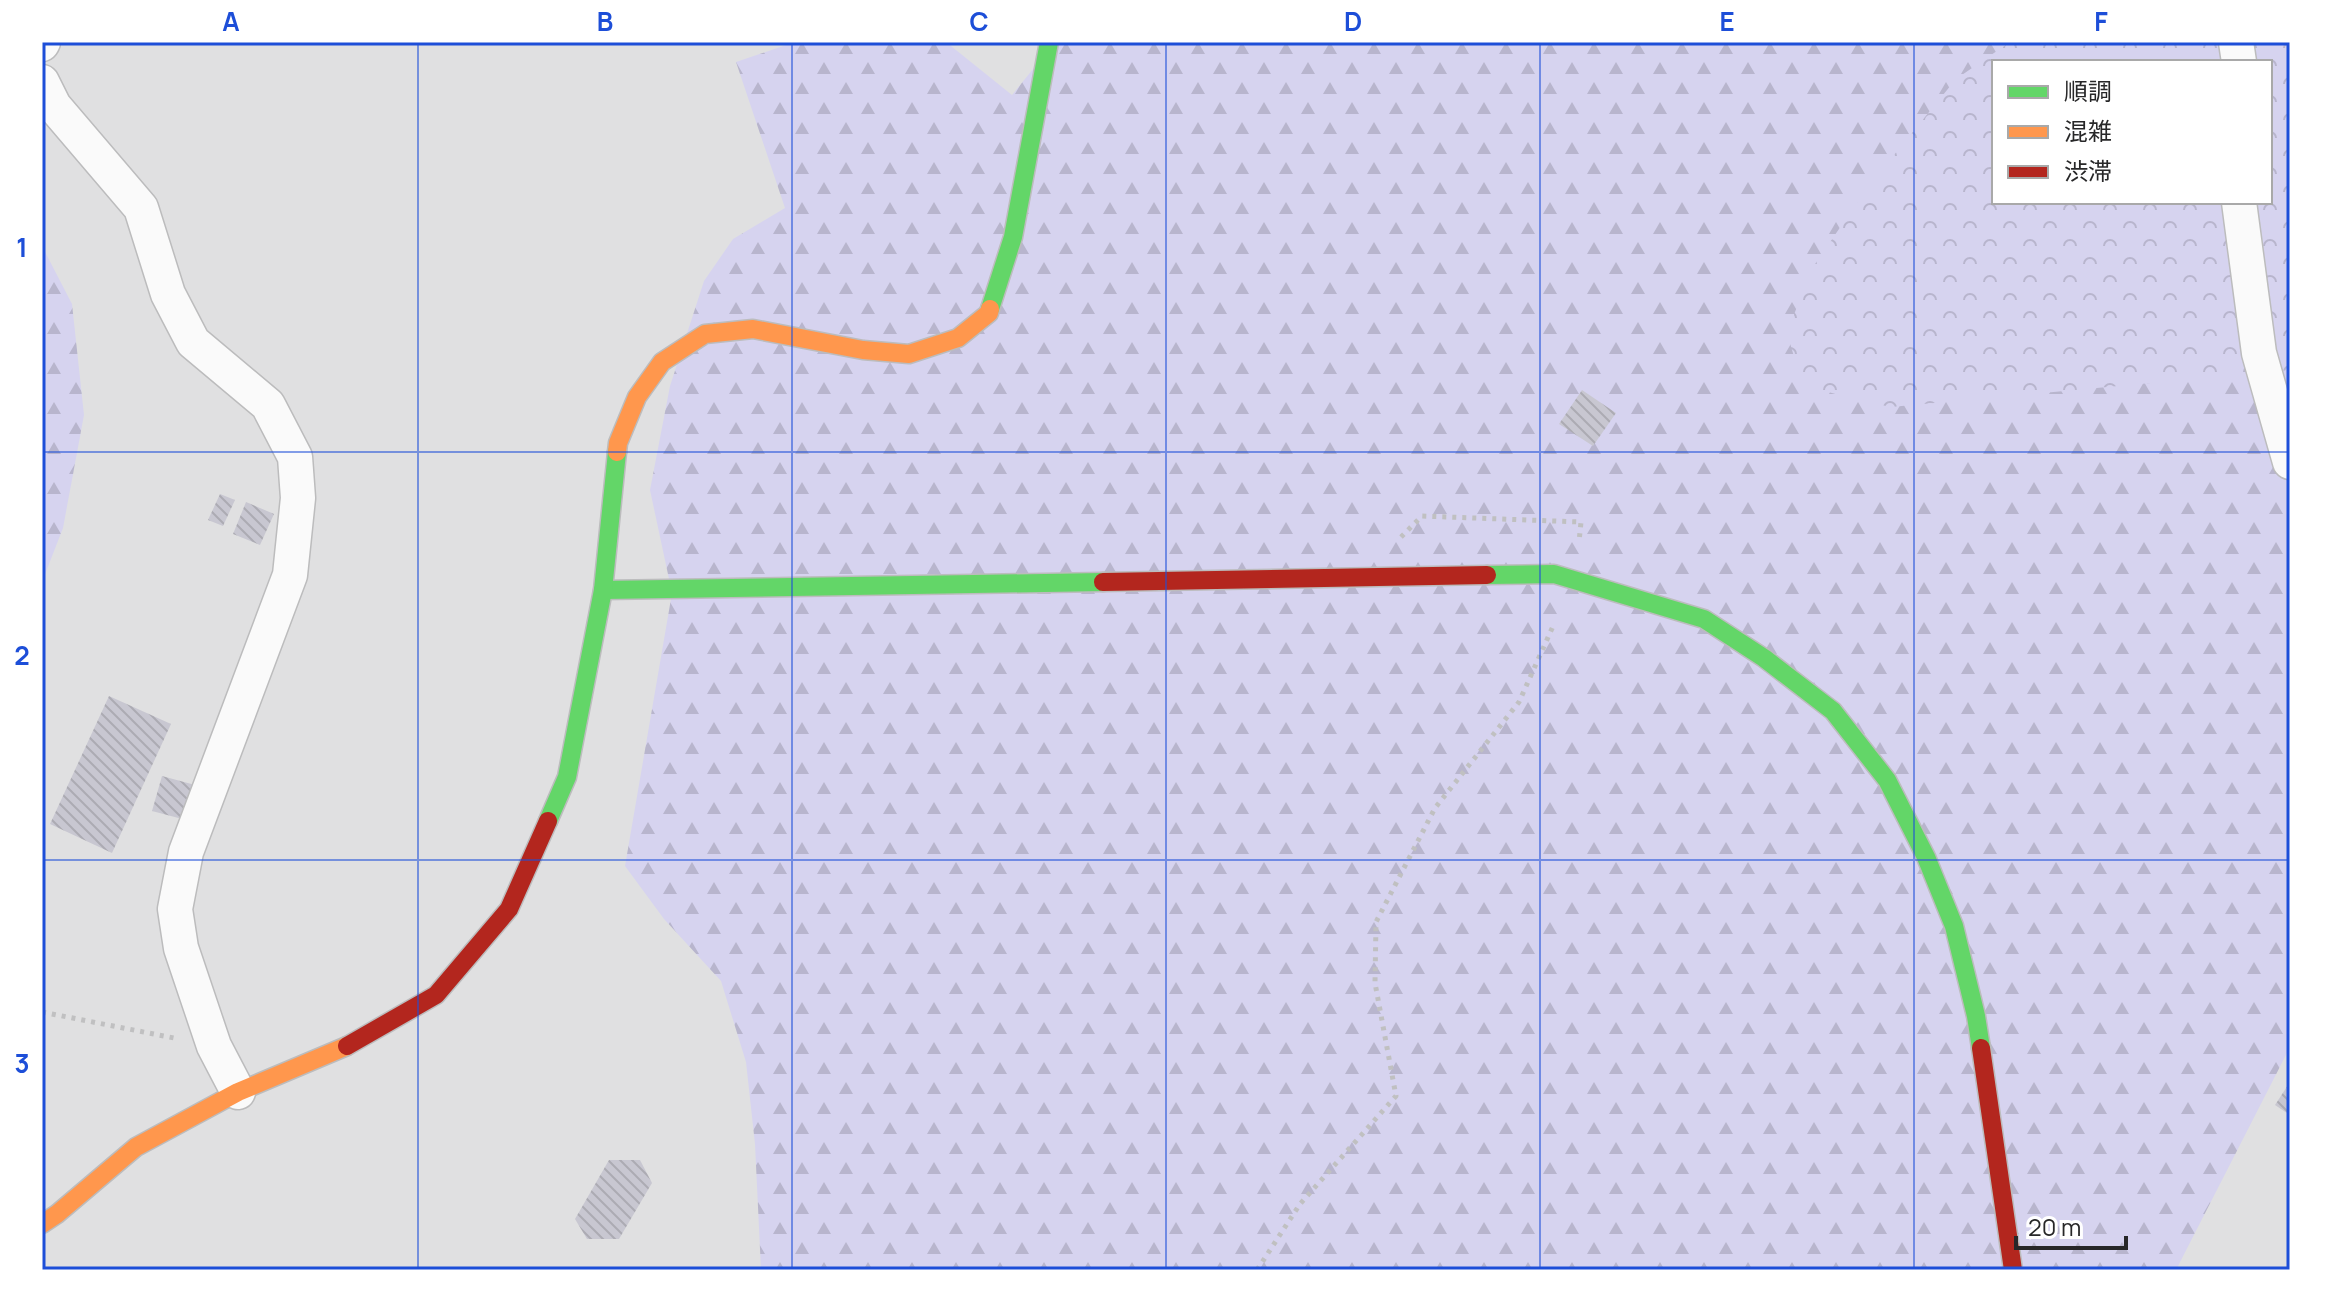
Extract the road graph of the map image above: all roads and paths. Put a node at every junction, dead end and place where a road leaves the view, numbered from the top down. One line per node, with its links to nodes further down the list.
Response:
1 (1049, 42): 7 (street)
2 (42, 82): 10 (street)
3 (2239, 204): 4 (street)
4 (2290, 462)
5 (1579, 543): 6 (path)
6 (1361, 578): 7 (street); 14 (street)
7 (603, 590): 11 (street)
8 (1554, 624): 13 (path)
9 (42, 1012): 10 (path)
10 (214, 1046): 11 (street)
11 (238, 1092): 12 (street)
12 (42, 1224)
13 (1257, 1270)
14 (2013, 1270)

